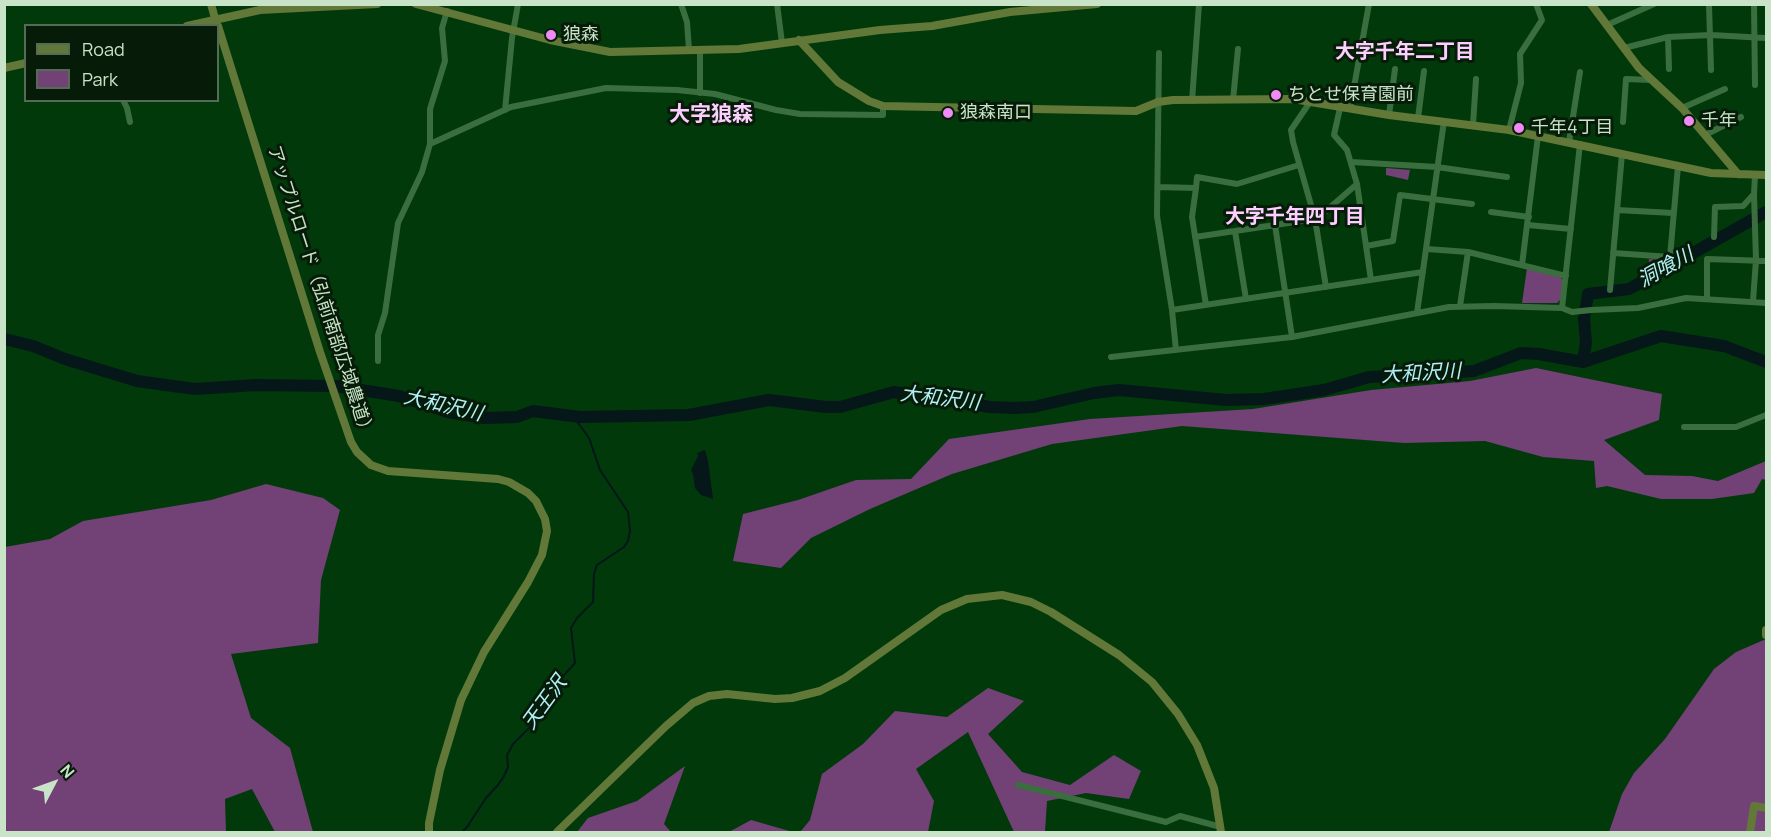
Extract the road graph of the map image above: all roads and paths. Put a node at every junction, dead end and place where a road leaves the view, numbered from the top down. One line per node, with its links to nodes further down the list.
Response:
1 (211, 4): 17 (street, アップルロード（弘前南部広域農道）)
2 (377, 4): 14 (street)
3 (416, 4): 16 (street)
4 (518, 4): 20 (street)
5 (681, 4): 29 (street)
6 (777, 4): 26 (street)
7 (1097, 4): 25 (street)
8 (1199, 4): 45 (street)
9 (1369, 4): 51 (street)
10 (1536, 4): 60 (street)
11 (1591, 4): 18 (street)
12 (1709, 4): 21 (street)
13 (1754, 4): 22 (street)
14 (317, 6): 17 (street)
15 (1649, 6): 18 (street)
16 (447, 11): 20 (street); 64 (street)
17 (217, 24)
18 (1606, 25): 27 (street)
19 (219, 30): 125 (street, アップルロード（弘前南部広域農道）)
20 (515, 31): 29 (street); 52 (street)
21 (1711, 35): 22 (street); 23 (street); 36 (street)
22 (1754, 36): 24 (street); 41 (street)
23 (1668, 37): 27 (street); 35 (street)
24 (1767, 38)
25 (800, 40): 26 (street); 49 (street)
26 (782, 43): 30 (street)
27 (1624, 48): 40 (street)
28 (1238, 49): 44 (street)
29 (689, 50): 30 (street)
30 (700, 50): 43 (street)
31 (1159, 53): 47 (street)
32 (24, 63): 33 (street)
33 (4, 68)
34 (1395, 69): 53 (street)
35 (1669, 69)
36 (1711, 70)
37 (1424, 71): 55 (street)
38 (1580, 72): 63 (street)
39 (1476, 79): 59 (street)
40 (1651, 80): 50 (street); 58 (street)
41 (1755, 85)
42 (1725, 89): 50 (street)
43 (700, 93): 49 (street); 52 (street)
44 (1233, 100): 45 (street); 48 (street)
45 (1191, 101): 47 (street)
46 (124, 102): 57 (street)
47 (1158, 102): 49 (street); 76 (street)
48 (1310, 102): 51 (street); 68 (street)
49 (883, 106)
50 (1682, 108): 61 (street)
51 (1345, 109): 53 (street); 67 (street)
52 (505, 110): 64 (street)
53 (1389, 115): 55 (street)
54 (1741, 117): 61 (street)
55 (1418, 118): 56 (street)
56 (1444, 121): 59 (street); 69 (street)
57 (130, 122)
58 (1623, 122)
59 (1473, 125): 60 (street)
60 (1509, 130): 62 (street)
61 (1705, 135): 71 (street)
62 (1538, 136): 63 (street); 84 (street)
63 (1569, 142): 65 (street)
64 (430, 144): 117 (street)
65 (1580, 144): 66 (street); 88 (street)
66 (1622, 154): 70 (street); 81 (street)
67 (1351, 162): 69 (street); 75 (street)
68 (1299, 165): 77 (street); 85 (street)
69 (1437, 166): 74 (street); 79 (street)
70 (1678, 166): 71 (street); 83 (street)
71 (1738, 174): 72 (street)
72 (1755, 175): 73 (street); 78 (street)
73 (1767, 175)
74 (1507, 177)
75 (1357, 184): 85 (street); 92 (street)
76 (1158, 188): 77 (street); 112 (street)
77 (1196, 188): 90 (street)
78 (1754, 194): 91 (street); 96 (street)
79 (1433, 199): 80 (street); 92 (street); 93 (street)
80 (1472, 204)
81 (1617, 210): 83 (street); 95 (street)
82 (1491, 212): 84 (street)
83 (1673, 213): 95 (street)
84 (1529, 217): 87 (street)
85 (1315, 219): 86 (street); 102 (street)
86 (1275, 225): 89 (street); 104 (street)
87 (1528, 225): 88 (street); 98 (street)
88 (1570, 229): 100 (street)
89 (1235, 231): 90 (street); 106 (street)
90 (1195, 237): 109 (street)
91 (1714, 237)
92 (1366, 246): 101 (street)
93 (1426, 249): 94 (street); 99 (street)
94 (1468, 252): 98 (street); 110 (street)
95 (1613, 253): 103 (street)
96 (1756, 261): 97 (street); 105 (street); 107 (street)
97 (1767, 261)
98 (1522, 265): 100 (street)
99 (1424, 272): 101 (street); 113 (street)
100 (1566, 276): 111 (street)
101 (1371, 280): 102 (street)
102 (1326, 286): 104 (street)
103 (1610, 290)
104 (1286, 293): 106 (street); 114 (street)
105 (1707, 298): 107 (street); 111 (street)
106 (1246, 299): 109 (street)
107 (1754, 301): 108 (street)
108 (1767, 303)
109 (1206, 305): 112 (street)
110 (1460, 306): 111 (street); 113 (street)
111 (1562, 308)
112 (1172, 310): 115 (street)
113 (1417, 313): 114 (street)
114 (1292, 337): 115 (street)
115 (1176, 351): 116 (street)
116 (1111, 357)
117 (378, 361)
118 (1767, 415): 119 (street)
119 (1684, 427)
120 (1767, 630): 121 (street)
121 (1767, 635)
122 (1018, 785): 124 (street)
123 (1767, 808): 127 (street)
124 (1221, 830): 126 (street)
125 (429, 832)
126 (557, 832)
127 (1750, 832)

